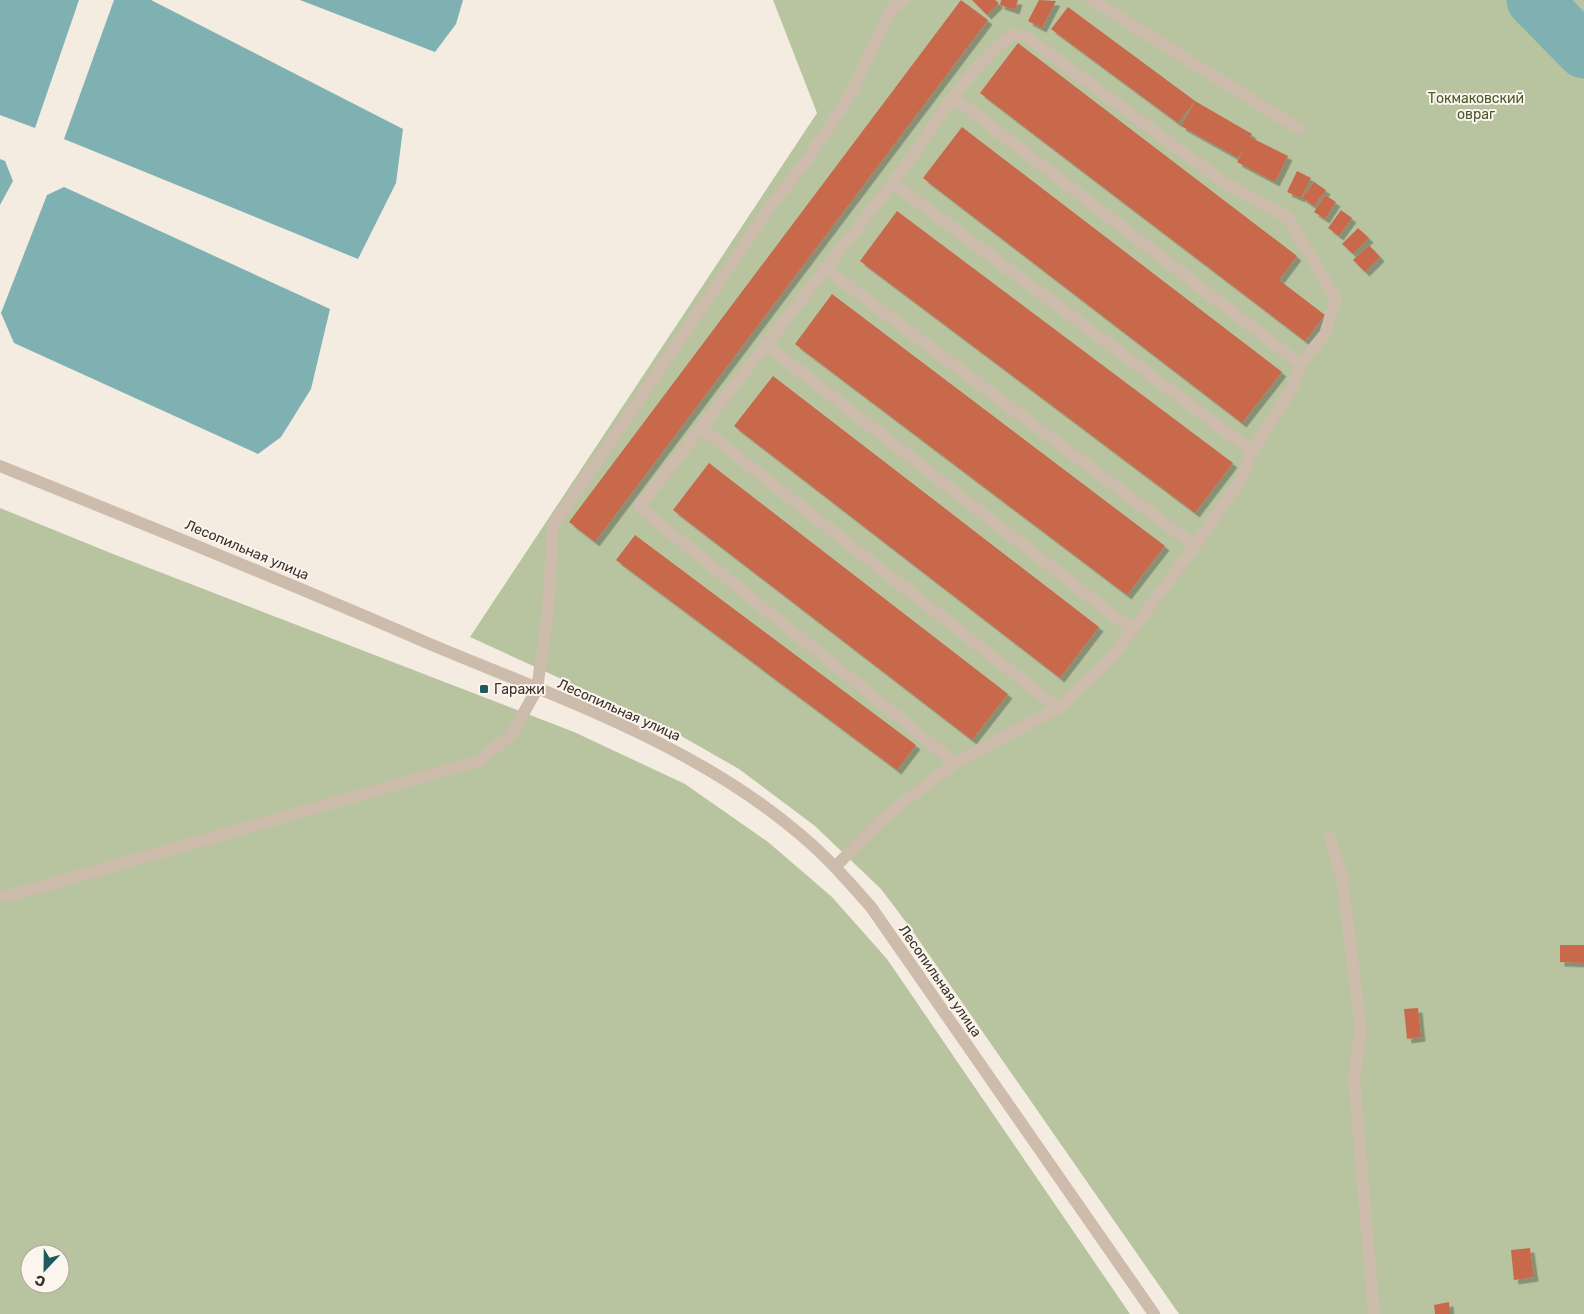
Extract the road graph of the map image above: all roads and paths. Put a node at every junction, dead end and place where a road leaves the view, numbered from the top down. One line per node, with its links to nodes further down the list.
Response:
1 (904, 0): 14 (street)
2 (1092, 0): 4 (street)
3 (953, 97): 5 (street); 8 (street); 8 (street)
4 (1299, 129)
5 (893, 183): 6 (street); 10 (street)
6 (825, 268): 7 (street); 12 (street)
7 (765, 344): 9 (street); 13 (street)
8 (1300, 364): 10 (street)
9 (701, 428): 15 (street); 16 (street)
10 (1252, 451): 12 (street)
11 (0, 466): 14 (street, Лесопильная улица)
12 (1195, 546): 13 (street)
13 (1131, 629): 15 (street)
14 (537, 690): 18 (street, Лесопильная улица); 19 (street)
15 (1058, 708): 16 (street)
16 (955, 762): 18 (street)
17 (1330, 838): 21 (street)
18 (835, 867): 20 (street, Лесопильная улица)
19 (0, 895)
20 (1154, 1314)
21 (1374, 1314)

